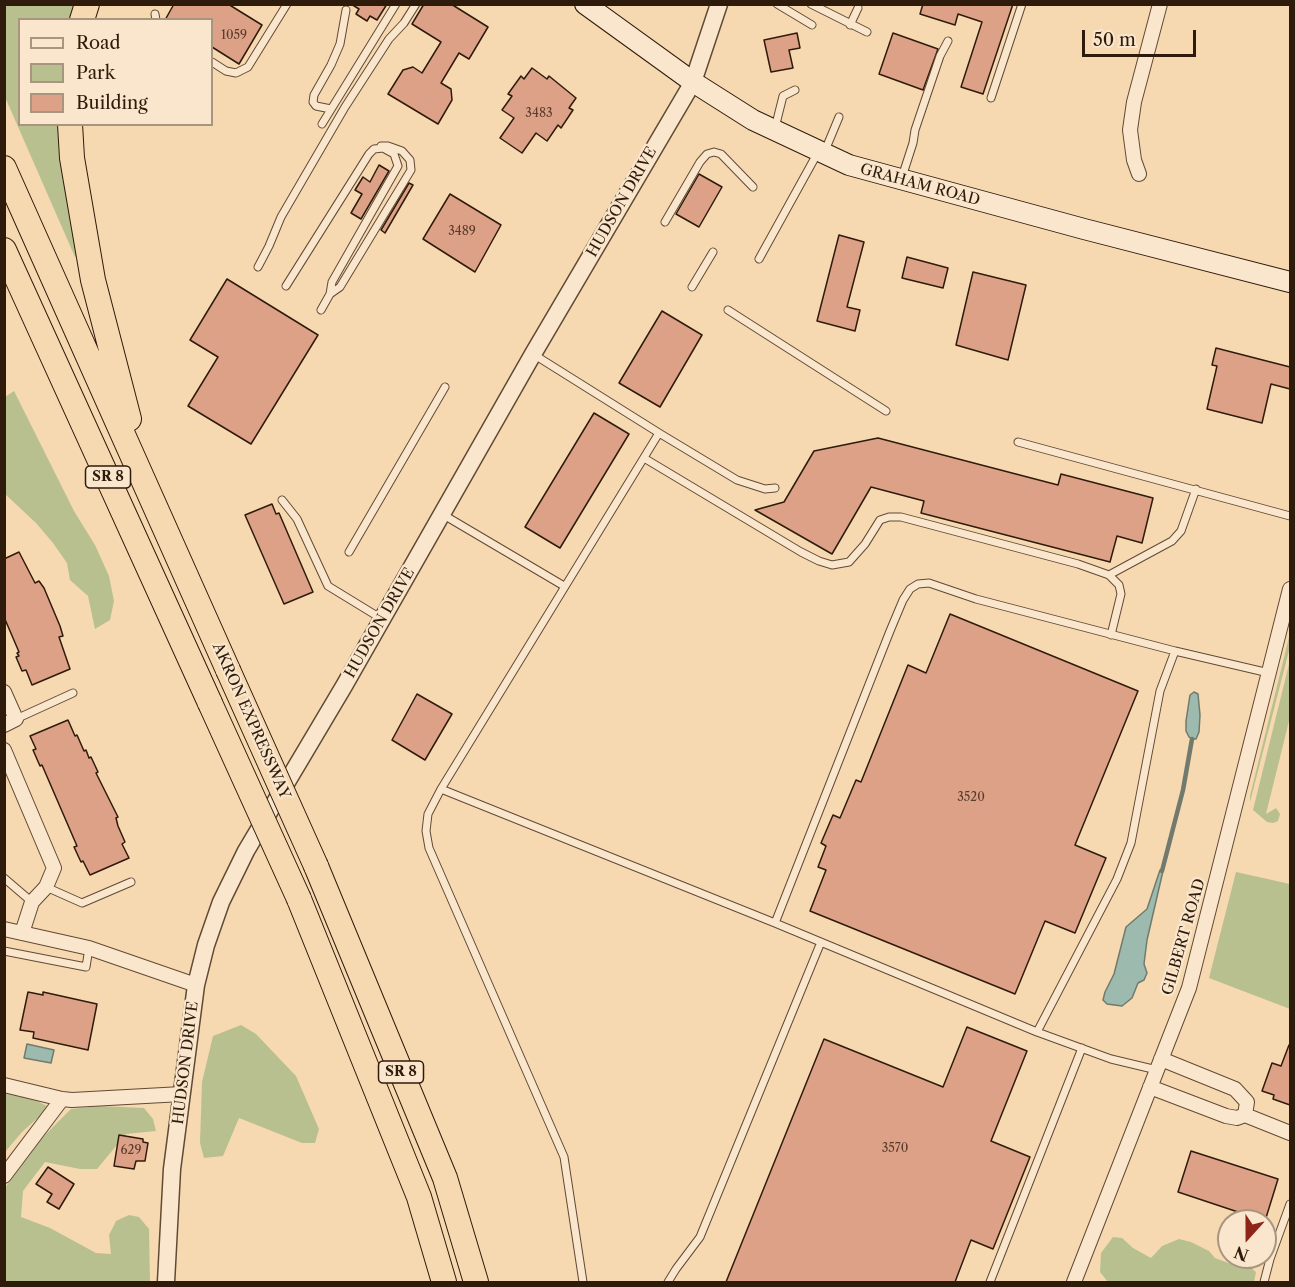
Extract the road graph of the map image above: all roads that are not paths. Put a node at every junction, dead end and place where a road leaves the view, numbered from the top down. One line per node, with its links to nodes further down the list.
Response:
1 (287, 4): 16 (lane)
2 (396, 4): 20 (lane)
3 (416, 4): 35 (lane)
4 (585, 4): 17 (main road, GRAHAM ROAD)
5 (719, 4): 17 (street, HUDSON DRIVE)
6 (777, 4): 12 (lane)
7 (811, 4): 13 (lane)
8 (1022, 4): 19 (lane)
9 (1160, 4): 28 (street)
10 (858, 8): 13 (lane)
11 (346, 10): 20 (lane)
12 (812, 25)
13 (850, 25): 14 (lane)
14 (867, 32)
15 (948, 41): 29 (lane)
16 (213, 63)
17 (693, 82): 24 (main road, GRAHAM ROAD); 42 (street, HUDSON DRIVE)
18 (795, 90): 24 (lane)
19 (991, 98)
20 (331, 109): 22 (lane)
21 (839, 117): 26 (lane)
22 (322, 124)
23 (70, 126): 50 (highway)
24 (774, 131): 26 (main road, GRAHAM ROAD)
25 (374, 149): 37 (lane); 39 (lane); 39 (lane)
26 (821, 153): 29 (main road, GRAHAM ROAD); 34 (lane)
27 (4, 168): 50 (highway, AKRON EXPRESSWAY / SR 8)
28 (1139, 174)
29 (901, 180): 36 (main road, GRAHAM ROAD)
30 (753, 186): 31 (lane)
31 (665, 222)
32 (4, 250): 90 (highway, AKRON EXPRESSWAY / SR 8, bridge)
33 (713, 252): 38 (lane)
34 (759, 259)
35 (258, 267)
36 (1290, 282)
37 (286, 286)
38 (692, 287)
39 (330, 294): 40 (lane)
40 (321, 310)
41 (728, 310): 44 (lane)
42 (533, 354): 45 (lane); 52 (street, HUDSON DRIVE)
43 (445, 387): 54 (lane)
44 (886, 411)
45 (659, 433): 47 (lane); 48 (lane)
46 (1018, 442): 49 (lane)
47 (644, 458): 55 (lane); 56 (lane)
48 (775, 488)
49 (1196, 489): 53 (lane); 55 (lane)
50 (149, 493): 91 (highway, AKRON EXPRESSWAY / SR 8, bridge)
51 (282, 500): 58 (lane)
52 (442, 514): 56 (lane); 58 (street, HUDSON DRIVE)
53 (1290, 516)
54 (349, 552)
55 (1109, 575): 59 (lane)
56 (564, 586): 66 (lane)
57 (1290, 590): 61 (street, GILBERT ROAD)
58 (382, 619): 77 (street, HUDSON DRIVE)
59 (1111, 635): 60 (lane); 71 (lane)
60 (1175, 651): 61 (lane); 78 (lane)
61 (1269, 673): 80 (street, GILBERT ROAD)
62 (4, 692): 64 (street)
63 (73, 693): 64 (lane)
64 (10, 722)
65 (4, 750): 69 (street)
66 (441, 789): 71 (lane); 92 (lane)
67 (4, 878): 70 (lane)
68 (131, 882): 69 (lane)
69 (46, 887): 70 (street)
70 (32, 902): 73 (street)
71 (775, 923): 74 (lane)
72 (5, 932): 73 (street)
73 (22, 933): 75 (street)
74 (820, 942): 78 (lane); 93 (lane)
75 (89, 948): 76 (lane); 77 (street)
76 (4, 951)
77 (196, 985): 83 (street, HUDSON DRIVE)
78 (1037, 1032): 79 (lane)
79 (1082, 1048): 80 (lane); 94 (lane)
80 (1159, 1065): 82 (street, GILBERT ROAD); 85 (street)
81 (4, 1084): 84 (street)
82 (1150, 1087): 85 (street); 95 (street, GILBERT ROAD)
83 (182, 1094): 84 (street); 89 (street, HUDSON DRIVE)
84 (62, 1099): 87 (street)
85 (1245, 1115): 86 (street)
86 (1290, 1133)
87 (4, 1176)
88 (1290, 1204): 96 (lane)
89 (166, 1282)
90 (444, 1282)
91 (476, 1282)
92 (583, 1282)
93 (668, 1282)
94 (990, 1282)
95 (1074, 1282)
96 (1264, 1282)

